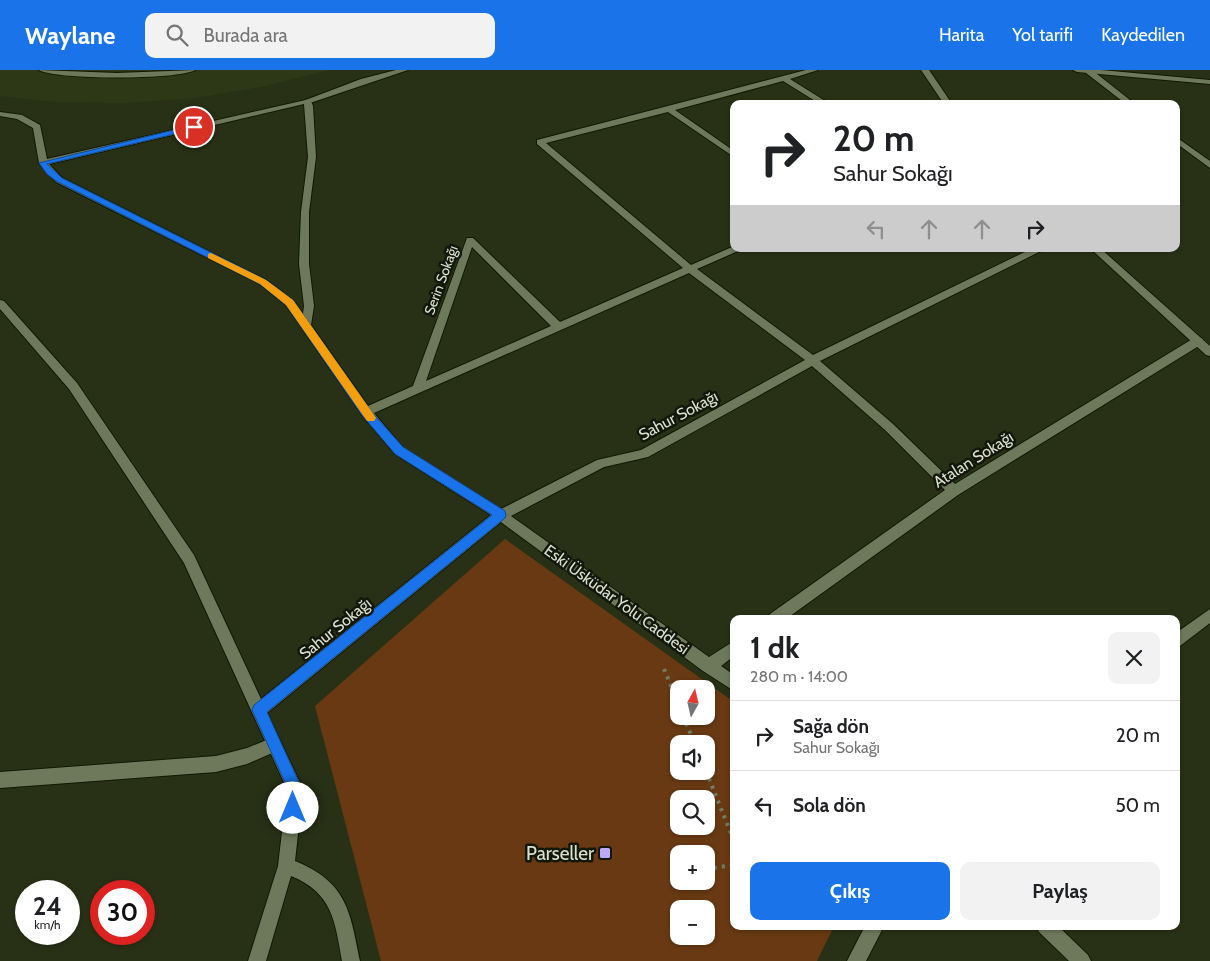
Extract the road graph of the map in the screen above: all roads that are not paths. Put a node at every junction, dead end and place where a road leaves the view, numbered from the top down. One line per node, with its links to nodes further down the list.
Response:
1 (43, 70): 2 (street)
2 (190, 70)
3 (404, 70): 13 (street)
4 (814, 70): 8 (street)
5 (925, 70): 11 (street)
6 (1077, 70): 7 (street)
7 (1089, 71): 9 (street); 12 (street)
8 (784, 78): 10 (street); 14 (street)
9 (1210, 82)
10 (820, 100)
11 (945, 100)
12 (1126, 100)
13 (307, 101): 18 (street); 25 (street)
14 (669, 110): 17 (street); 23 (street)
15 (0, 114): 18 (street)
16 (1180, 142): 19 (street)
17 (730, 152)
18 (43, 163): 25 (street, Eski Üsküdar Yolu Caddesi)
19 (1210, 166)
20 (730, 251): 23 (street)
21 (1032, 252): 29 (street, Sahur Sokağı)
22 (1099, 252): 27 (street)
23 (690, 269): 26 (street); 29 (street)
24 (0, 303): 40 (street)
25 (306, 325): 31 (street, Eski Üsküdar Yolu Caddesi)
26 (558, 327): 30 (street); 30 (street, Serin Sokağı)
27 (1198, 341): 28 (street); 32 (street, Atalan Sokağı)
28 (1210, 352)
29 (812, 360): 32 (street); 33 (street, Sahur Sokağı)
30 (418, 390): 31 (street)
31 (366, 412): 33 (street, Eski Üsküdar Yolu Caddesi)
32 (954, 491): 35 (street, Atalan Sokağı)
33 (501, 515): 38 (street, Eski Üsküdar Yolu Caddesi); 40 (street, Sahur Sokağı)
34 (1210, 614): 36 (street)
35 (781, 615)
36 (1180, 639)
37 (730, 651): 38 (street)
38 (708, 666): 39 (street, Eski Üsküdar Yolu Caddesi)
39 (730, 681)
40 (259, 710): 41 (street)
41 (274, 745): 42 (street); 43 (street)
42 (0, 780)
43 (286, 866): 46 (street); 47 (street)
44 (872, 930): 48 (street)
45 (1049, 930): 49 (street)
46 (257, 961)
47 (351, 961)
48 (856, 961)
49 (1082, 961)

